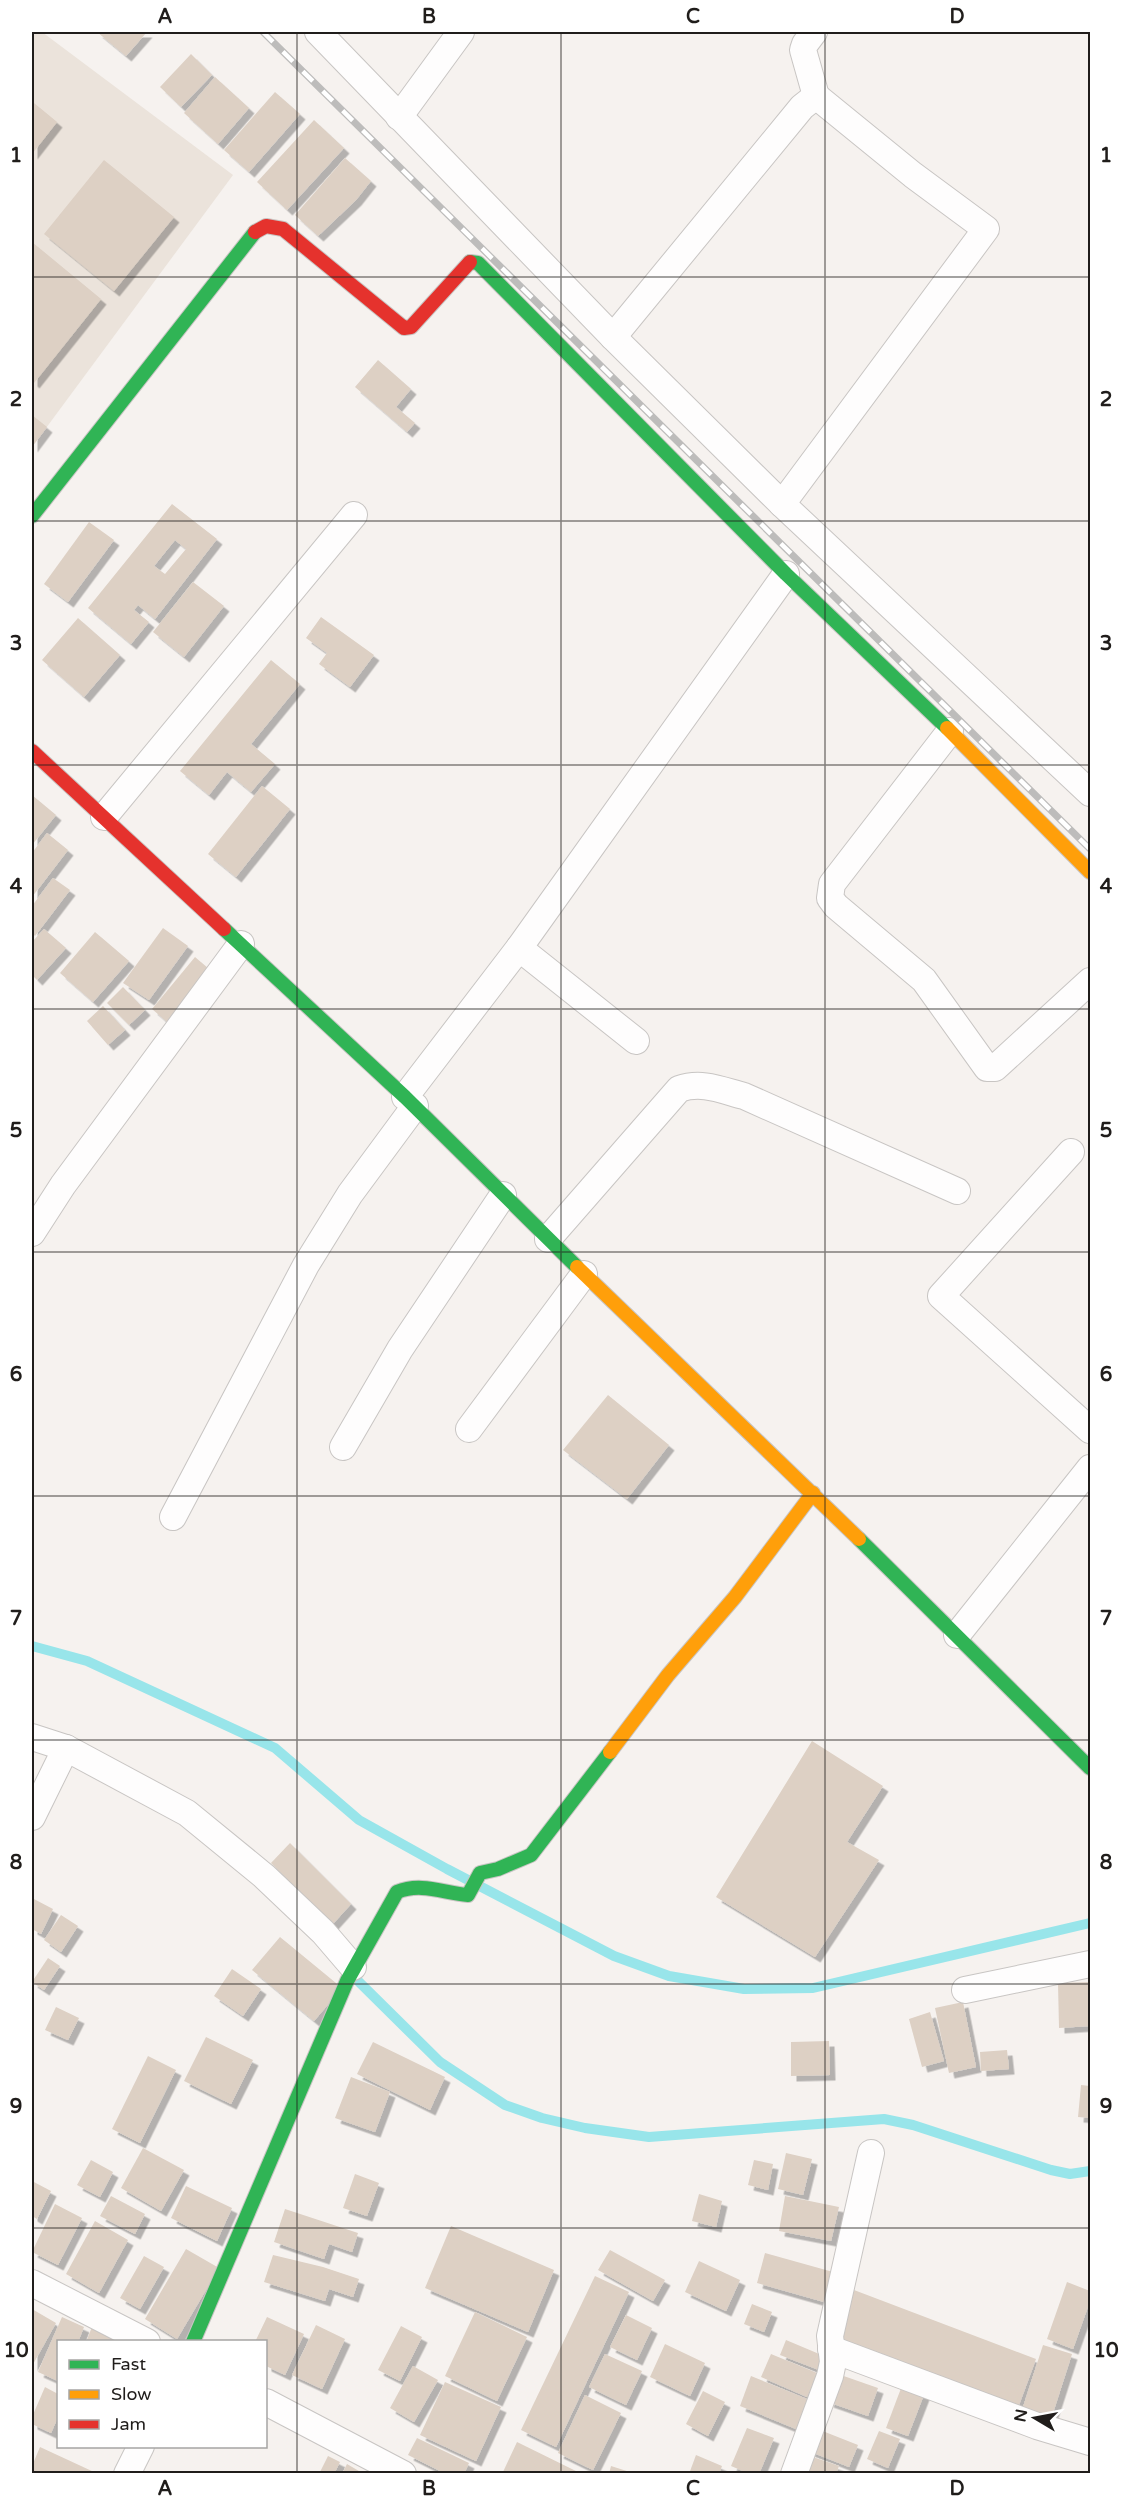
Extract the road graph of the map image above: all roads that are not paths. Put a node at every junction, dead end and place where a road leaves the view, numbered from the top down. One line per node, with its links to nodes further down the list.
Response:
1 (318, 32): 5 (street)
2 (461, 32): 5 (street)
3 (814, 32): 4 (street)
4 (816, 96): 6 (street); 7 (street)
5 (399, 117): 6 (street)
6 (614, 337): 7 (street)
7 (782, 504): 13 (street)
8 (354, 515): 14 (street)
9 (32, 516): 10 (main road)
10 (786, 574): 11 (main road); 17 (street)
11 (950, 731): 15 (main road); 18 (street)
12 (32, 751): 14 (main road)
13 (1090, 793)
14 (104, 817): 16 (main road)
15 (1090, 872)
16 (241, 944): 20 (main road); 24 (street)
17 (519, 948): 19 (street); 20 (street)
18 (1090, 981)
19 (636, 1041)
20 (410, 1102): 23 (main road); 32 (street)
21 (1071, 1152): 28 (street)
22 (957, 1191): 25 (street)
23 (504, 1195): 25 (main road); 29 (street)
24 (32, 1233)
25 (548, 1239): 26 (main road)
26 (584, 1274): 27 (street); 31 (main road)
27 (469, 1429)
28 (1090, 1430)
29 (344, 1447)
30 (1090, 1468): 33 (street)
31 (813, 1492): 33 (main road); 39 (main road)
32 (172, 1517)
33 (957, 1635): 36 (main road)
34 (32, 1737): 35 (street)
35 (66, 1748): 37 (street); 39 (street)
36 (1090, 1768)
37 (32, 1817)
38 (1090, 1964): 40 (street)
39 (350, 1974): 44 (main road)
40 (965, 1990)
41 (871, 2153): 45 (street)
42 (32, 2283): 43 (street)
43 (143, 2340)
44 (194, 2340)
45 (831, 2349): 47 (street); 51 (street)
46 (267, 2403): 50 (street)
47 (1090, 2442)
48 (140, 2448): 49 (street)
49 (127, 2474)
50 (403, 2474)
51 (794, 2474)

